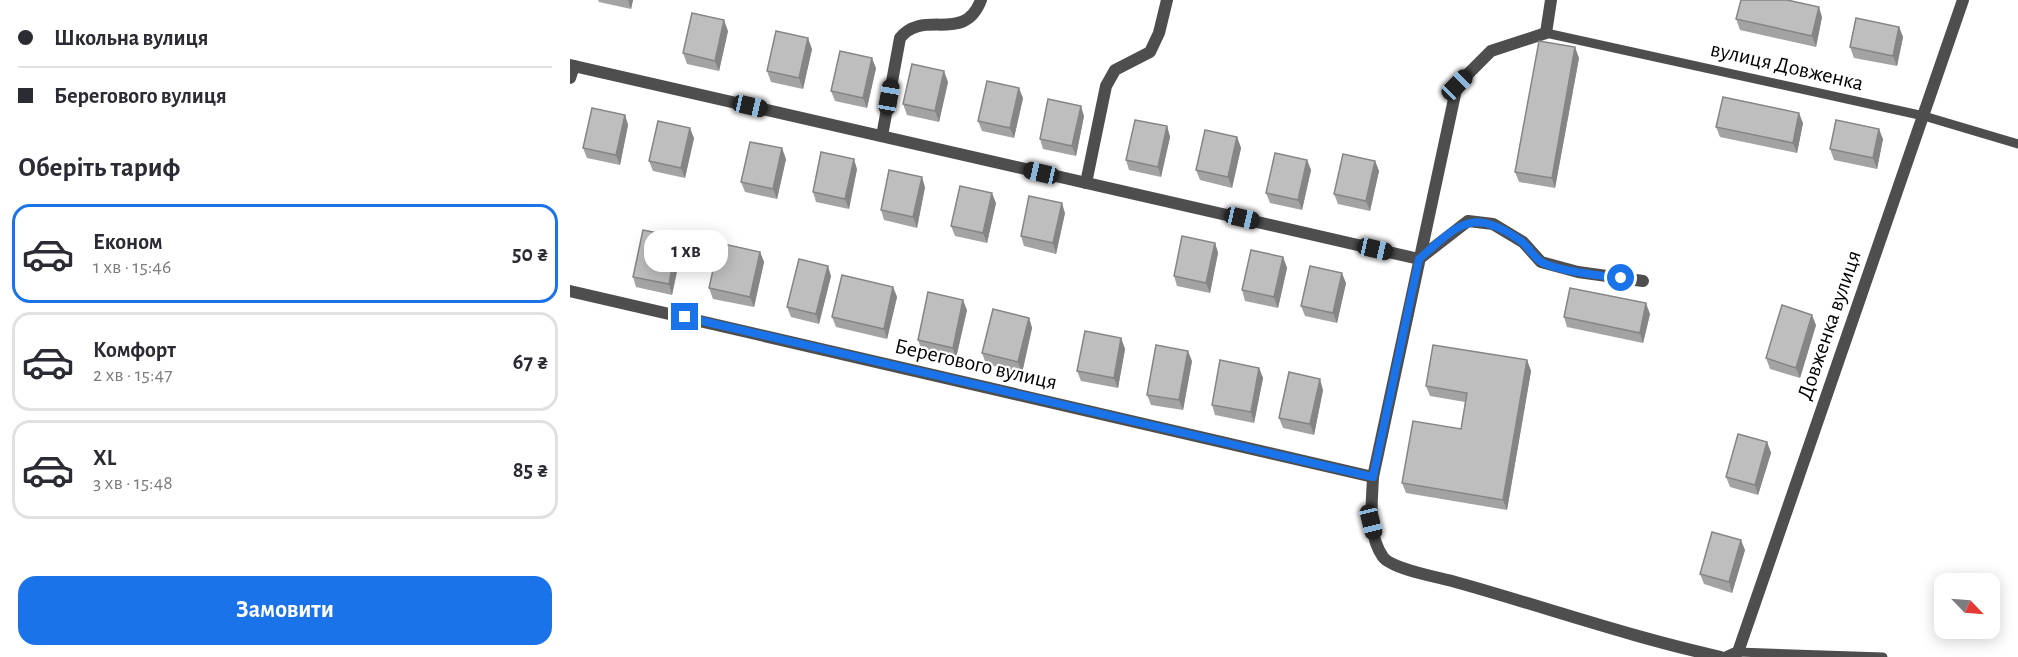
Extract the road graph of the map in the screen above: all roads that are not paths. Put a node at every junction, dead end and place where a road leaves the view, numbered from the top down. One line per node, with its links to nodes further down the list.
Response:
1 (981, 0): 9 (street)
2 (1167, 0): 11 (street)
3 (1551, 0): 5 (street)
4 (1963, 0): 8 (street, Довженка вулиця)
5 (1546, 33): 8 (lane, вулиця Довженка); 12 (street)
6 (572, 65): 7 (street); 9 (street)
7 (570, 78)
8 (1924, 116): 10 (lane, вулиця Довженка); 16 (street, Довженка вулиця)
9 (882, 136): 11 (street)
10 (2018, 144)
11 (1086, 183): 12 (street)
12 (1419, 259): 13 (street); 15 (street)
13 (1643, 281)
14 (570, 291): 15 (street, Берегового вулиця)
15 (1373, 477): 17 (street)
16 (1732, 655): 18 (lane)
17 (1721, 657)
18 (1883, 657)

